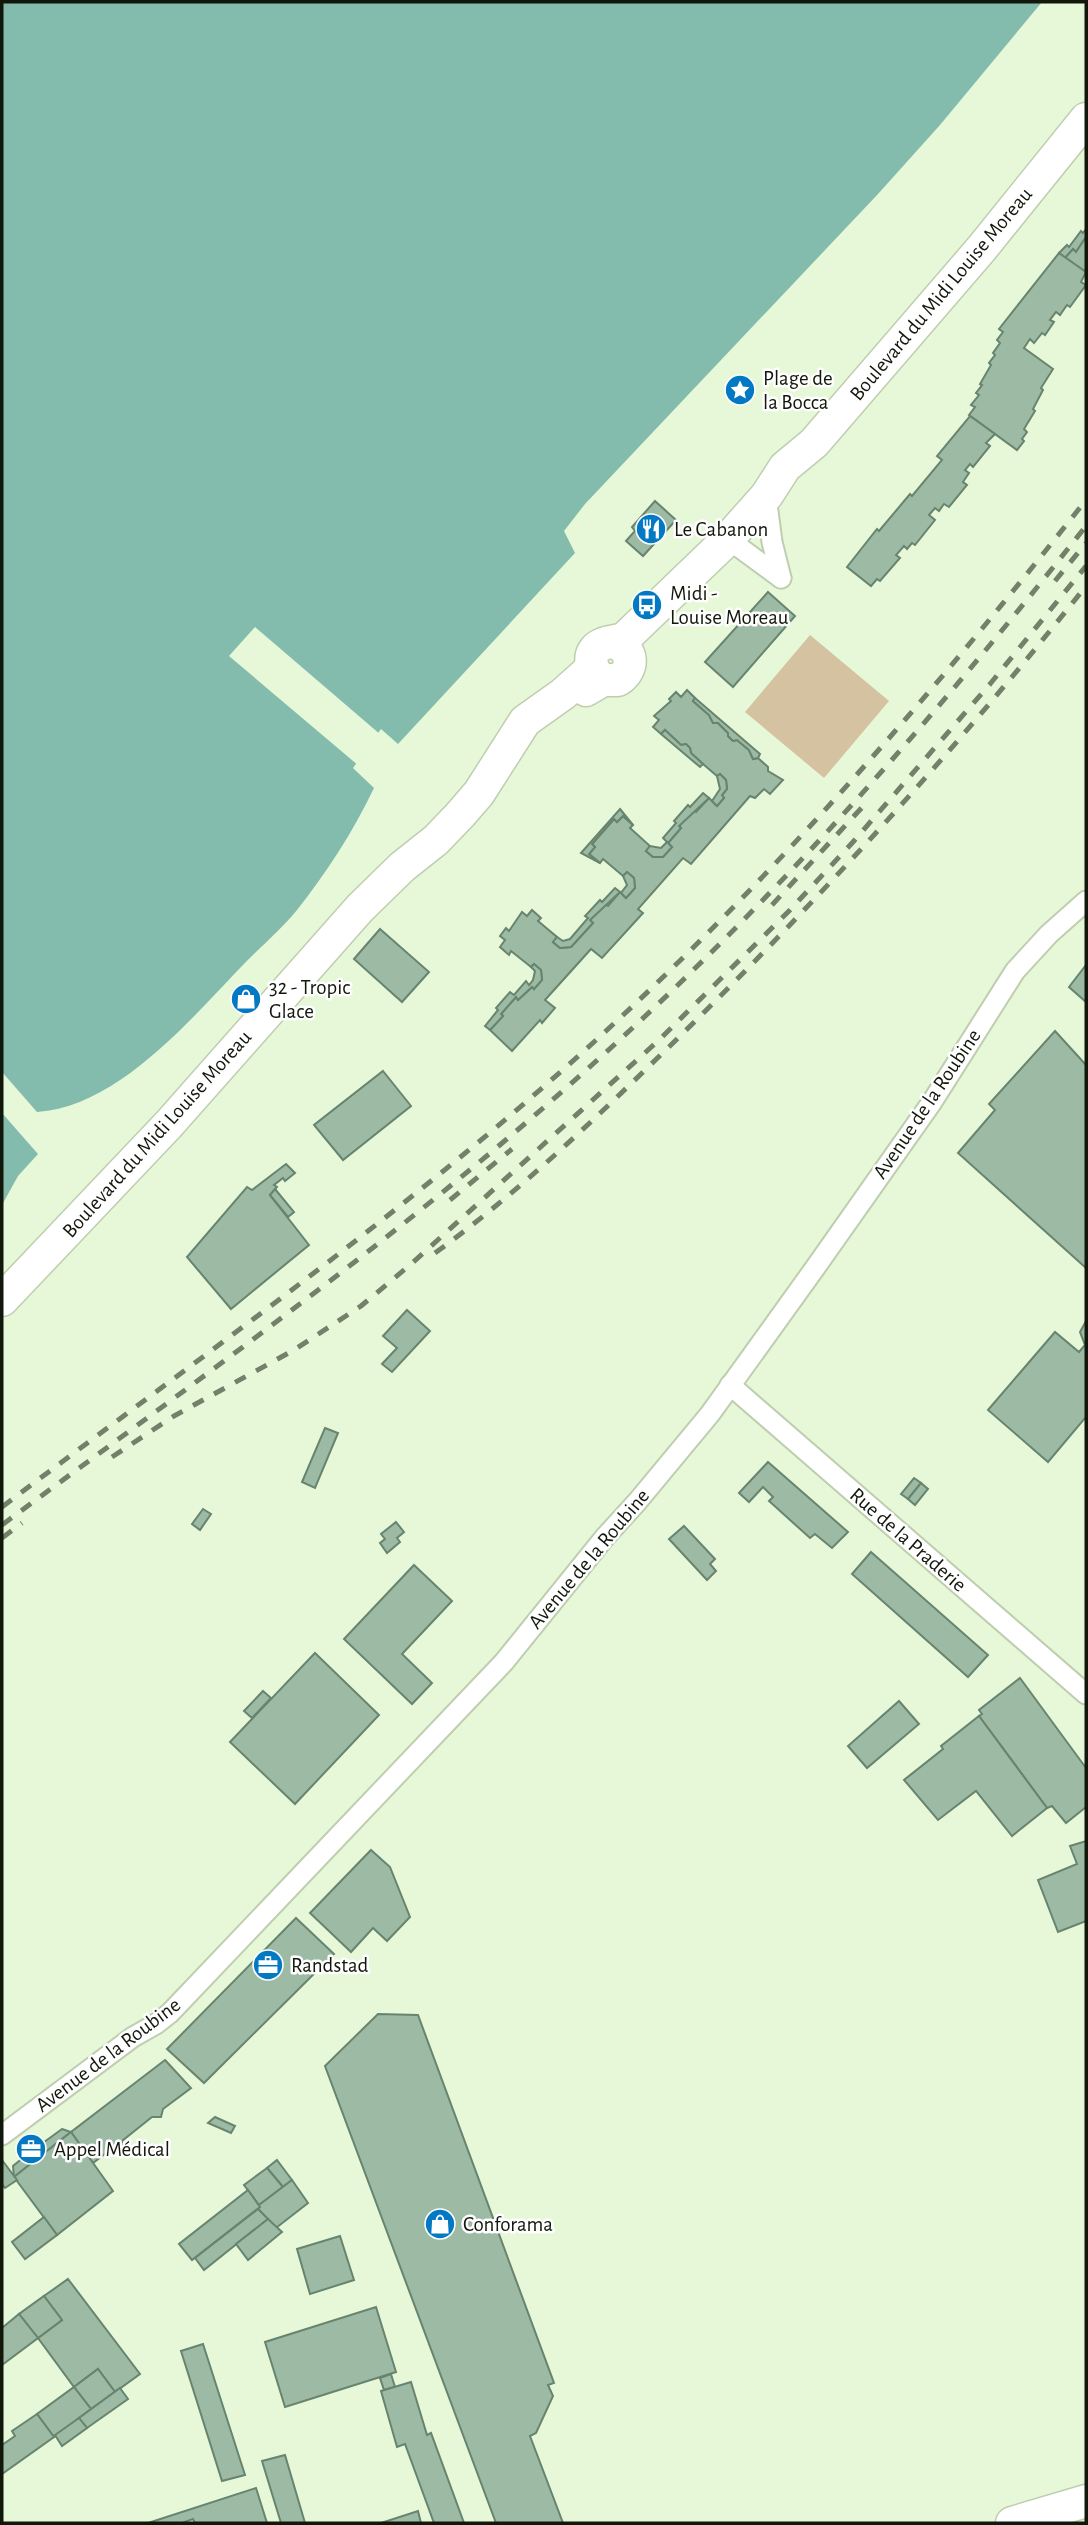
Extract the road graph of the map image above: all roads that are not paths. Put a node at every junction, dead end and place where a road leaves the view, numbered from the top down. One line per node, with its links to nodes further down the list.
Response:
1 (1086, 119): 4 (main road, Boulevard du Midi Louise Moreau)
2 (1086, 138): 3 (main road, Boulevard du Midi Louise Moreau)
3 (768, 511): 4 (main road, Boulevard du Midi Louise Moreau); 4 (street)
4 (732, 542): 6 (main road, Boulevard du Midi Louise Moreau)
5 (1086, 901): 7 (street, Avenue de la Roubine)
6 (2, 1300)
7 (730, 1385): 8 (street, Rue de la Praderie); 9 (street, Avenue de la Roubine)
8 (1086, 1694)
9 (2, 2135)
10 (1086, 2501): 11 (main road)
11 (1012, 2523)

